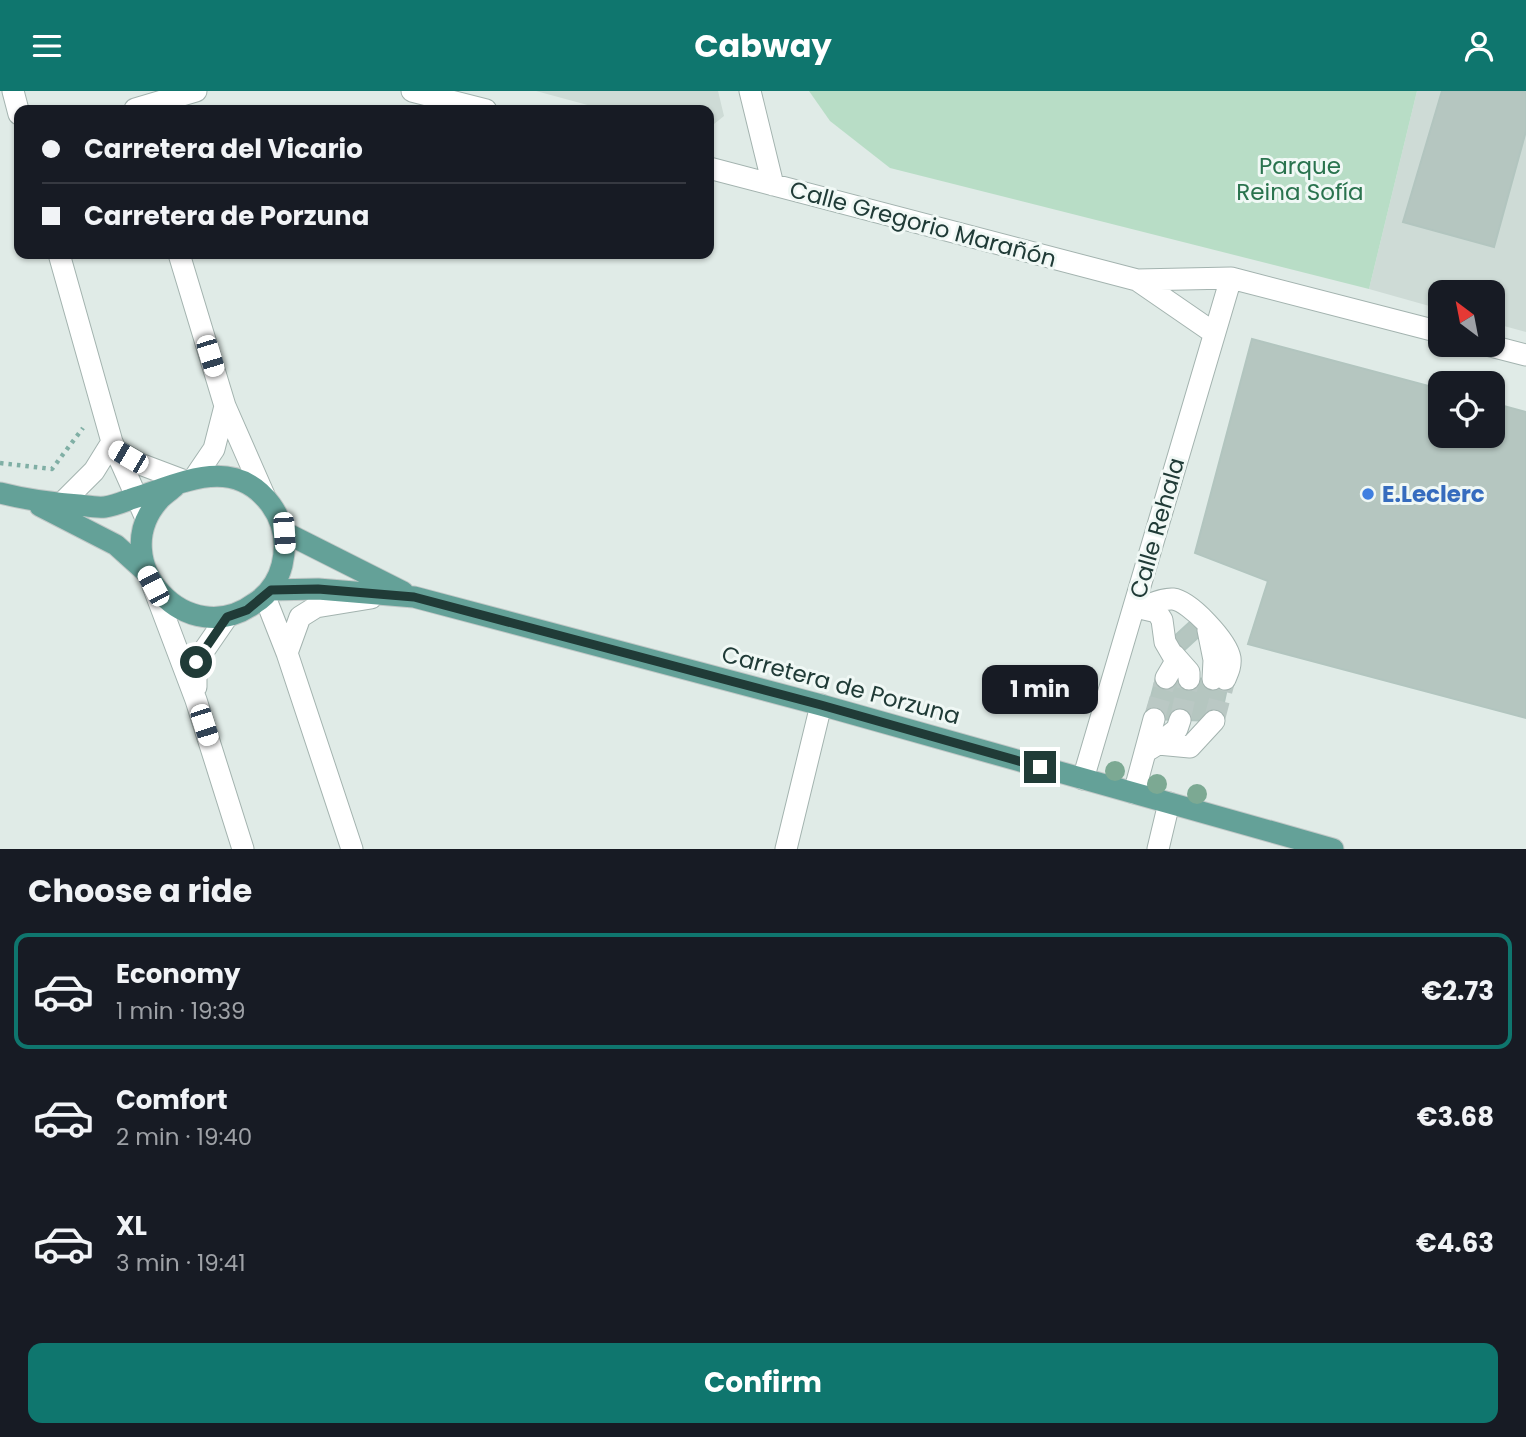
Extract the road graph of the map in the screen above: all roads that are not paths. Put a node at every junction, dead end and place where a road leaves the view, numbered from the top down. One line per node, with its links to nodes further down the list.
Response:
1 (196, 91): 4 (street)
2 (412, 91): 5 (street)
3 (750, 91): 7 (street)
4 (133, 103)
5 (467, 105)
6 (714, 169): 7 (street, Calle Gregorio Marañón)
7 (773, 185): 11 (street, Calle Gregorio Marañón)
8 (60, 259): 17 (street)
9 (181, 259): 16 (street)
10 (1231, 278): 11 (street, Calle Gregorio Marañón); 12 (street, Calle Gregorio Marañón); 13 (street, Calle Rehala)
11 (1136, 280): 13 (street, Calle Gregorio Marañón)
12 (1428, 330)
13 (1214, 333): 30 (street, Calle Rehala)
14 (1505, 350): 15 (street)
15 (1526, 355)
16 (225, 406): 18 (street); 20 (street)
17 (114, 446): 18 (street); 21 (street); 23 (street)
18 (185, 481): 20 (main road); 21 (main road); 24 (main road)
19 (0, 493): 22 (main road)
20 (264, 495): 25 (main road)
21 (136, 498): 23 (main road); 24 (street)
22 (32, 501): 23 (main road); 26 (main road)
23 (61, 504)
24 (146, 521): 26 (main road)
25 (284, 533): 27 (main road); 29 (main road, Carretera de Porzuna)
26 (150, 580): 31 (main road); 37 (street)
27 (268, 593): 28 (main road, Carretera de Porzuna); 31 (main road); 32 (street)
28 (389, 595): 29 (main road, Carretera de Porzuna); 32 (street)
29 (414, 597): 38 (main road, Carretera de Porzuna)
30 (1137, 609): 33 (street); 36 (street); 43 (street, Calle Rehala)
31 (227, 617): 37 (street)
32 (287, 653): 47 (street)
33 (1174, 655): 34 (street); 35 (street)
34 (1166, 678)
35 (1189, 679)
36 (1219, 679)
37 (196, 700): 46 (street)
38 (821, 705): 43 (main road, Carretera de Porzuna); 48 (street)
39 (1154, 719): 42 (street)
40 (1180, 720): 42 (street)
41 (1207, 725): 42 (street)
42 (1152, 748): 44 (street)
43 (1083, 779): 44 (main road, Carretera de Porzuna)
44 (1134, 793): 45 (main road, Carretera de Porzuna)
45 (1169, 803): 49 (street); 50 (main road, Carretera de Porzuna)
46 (243, 849)
47 (352, 849)
48 (786, 849)
49 (1158, 849)
50 (1333, 849)

